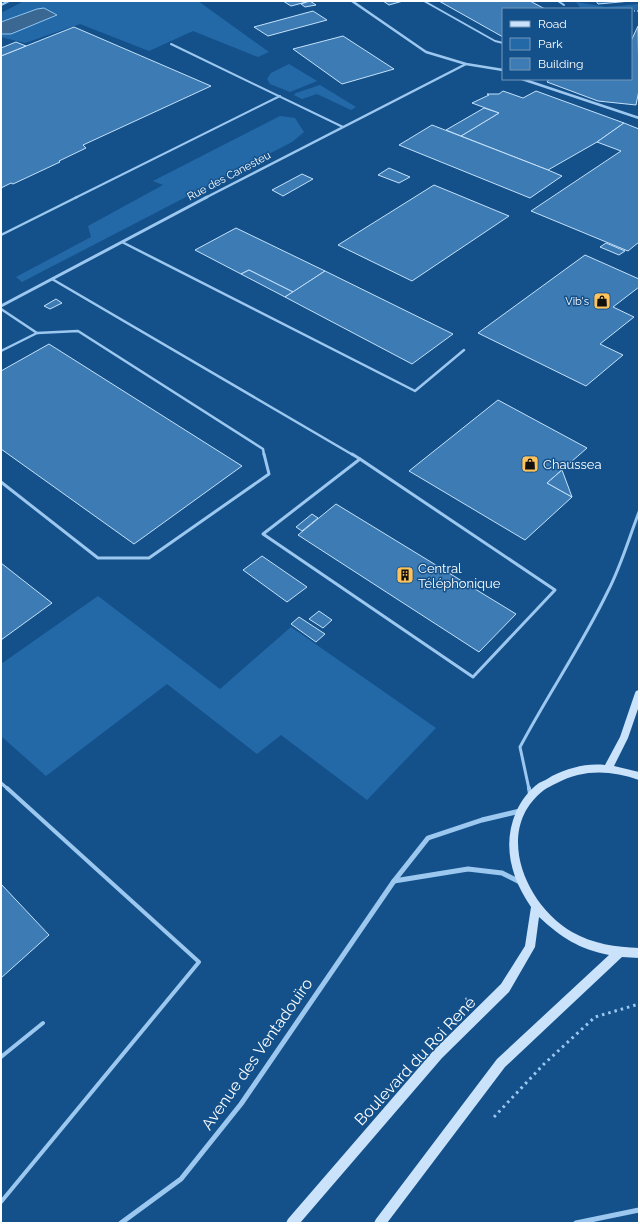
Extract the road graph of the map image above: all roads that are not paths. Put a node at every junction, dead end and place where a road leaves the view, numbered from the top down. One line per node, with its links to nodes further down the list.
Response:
1 (9, 1): 5 (street)
2 (352, 1): 9 (street)
3 (424, 1): 7 (lane)
4 (558, 1): 6 (lane)
5 (1, 5)
6 (564, 5)
7 (502, 43)
8 (170, 44): 12 (lane)
9 (466, 64): 10 (street); 14 (street, Rue des Canesteu)
10 (502, 70)
11 (527, 80): 13 (street)
12 (280, 96): 14 (lane); 15 (lane)
13 (639, 118)
14 (343, 127): 16 (street, Rue des Canesteu)
15 (1, 235)
16 (122, 242): 17 (street, Rue des Canesteu); 21 (lane)
17 (52, 279): 18 (street, Rue des Canesteu); 23 (lane)
18 (1, 306)
19 (1, 309): 20 (lane)
20 (37, 333): 22 (lane); 24 (lane)
21 (464, 350)
22 (1, 352)
23 (360, 459): 23 (lane)
24 (1, 482)
25 (639, 512): 30 (lane)
26 (639, 693): 27 (main road)
27 (608, 768): 28 (main road); 30 (main road)
28 (639, 776)
29 (1, 783): 39 (lane)
30 (531, 795): 31 (main road)
31 (520, 811): 32 (street, Avenue des Ventadouïro); 33 (main road)
32 (394, 881): 33 (street); 41 (street, Avenue des Ventadouïro)
33 (522, 883): 34 (main road)
34 (536, 907): 35 (main road); 42 (main road, Boulevard du Roi René)
35 (619, 953): 36 (main road); 43 (main road)
36 (639, 953)
37 (43, 1023): 38 (lane)
38 (1, 1057)
39 (1, 1202)
40 (639, 1210): 44 (street)
41 (121, 1223)
42 (292, 1223)
43 (380, 1223)
44 (576, 1223)

